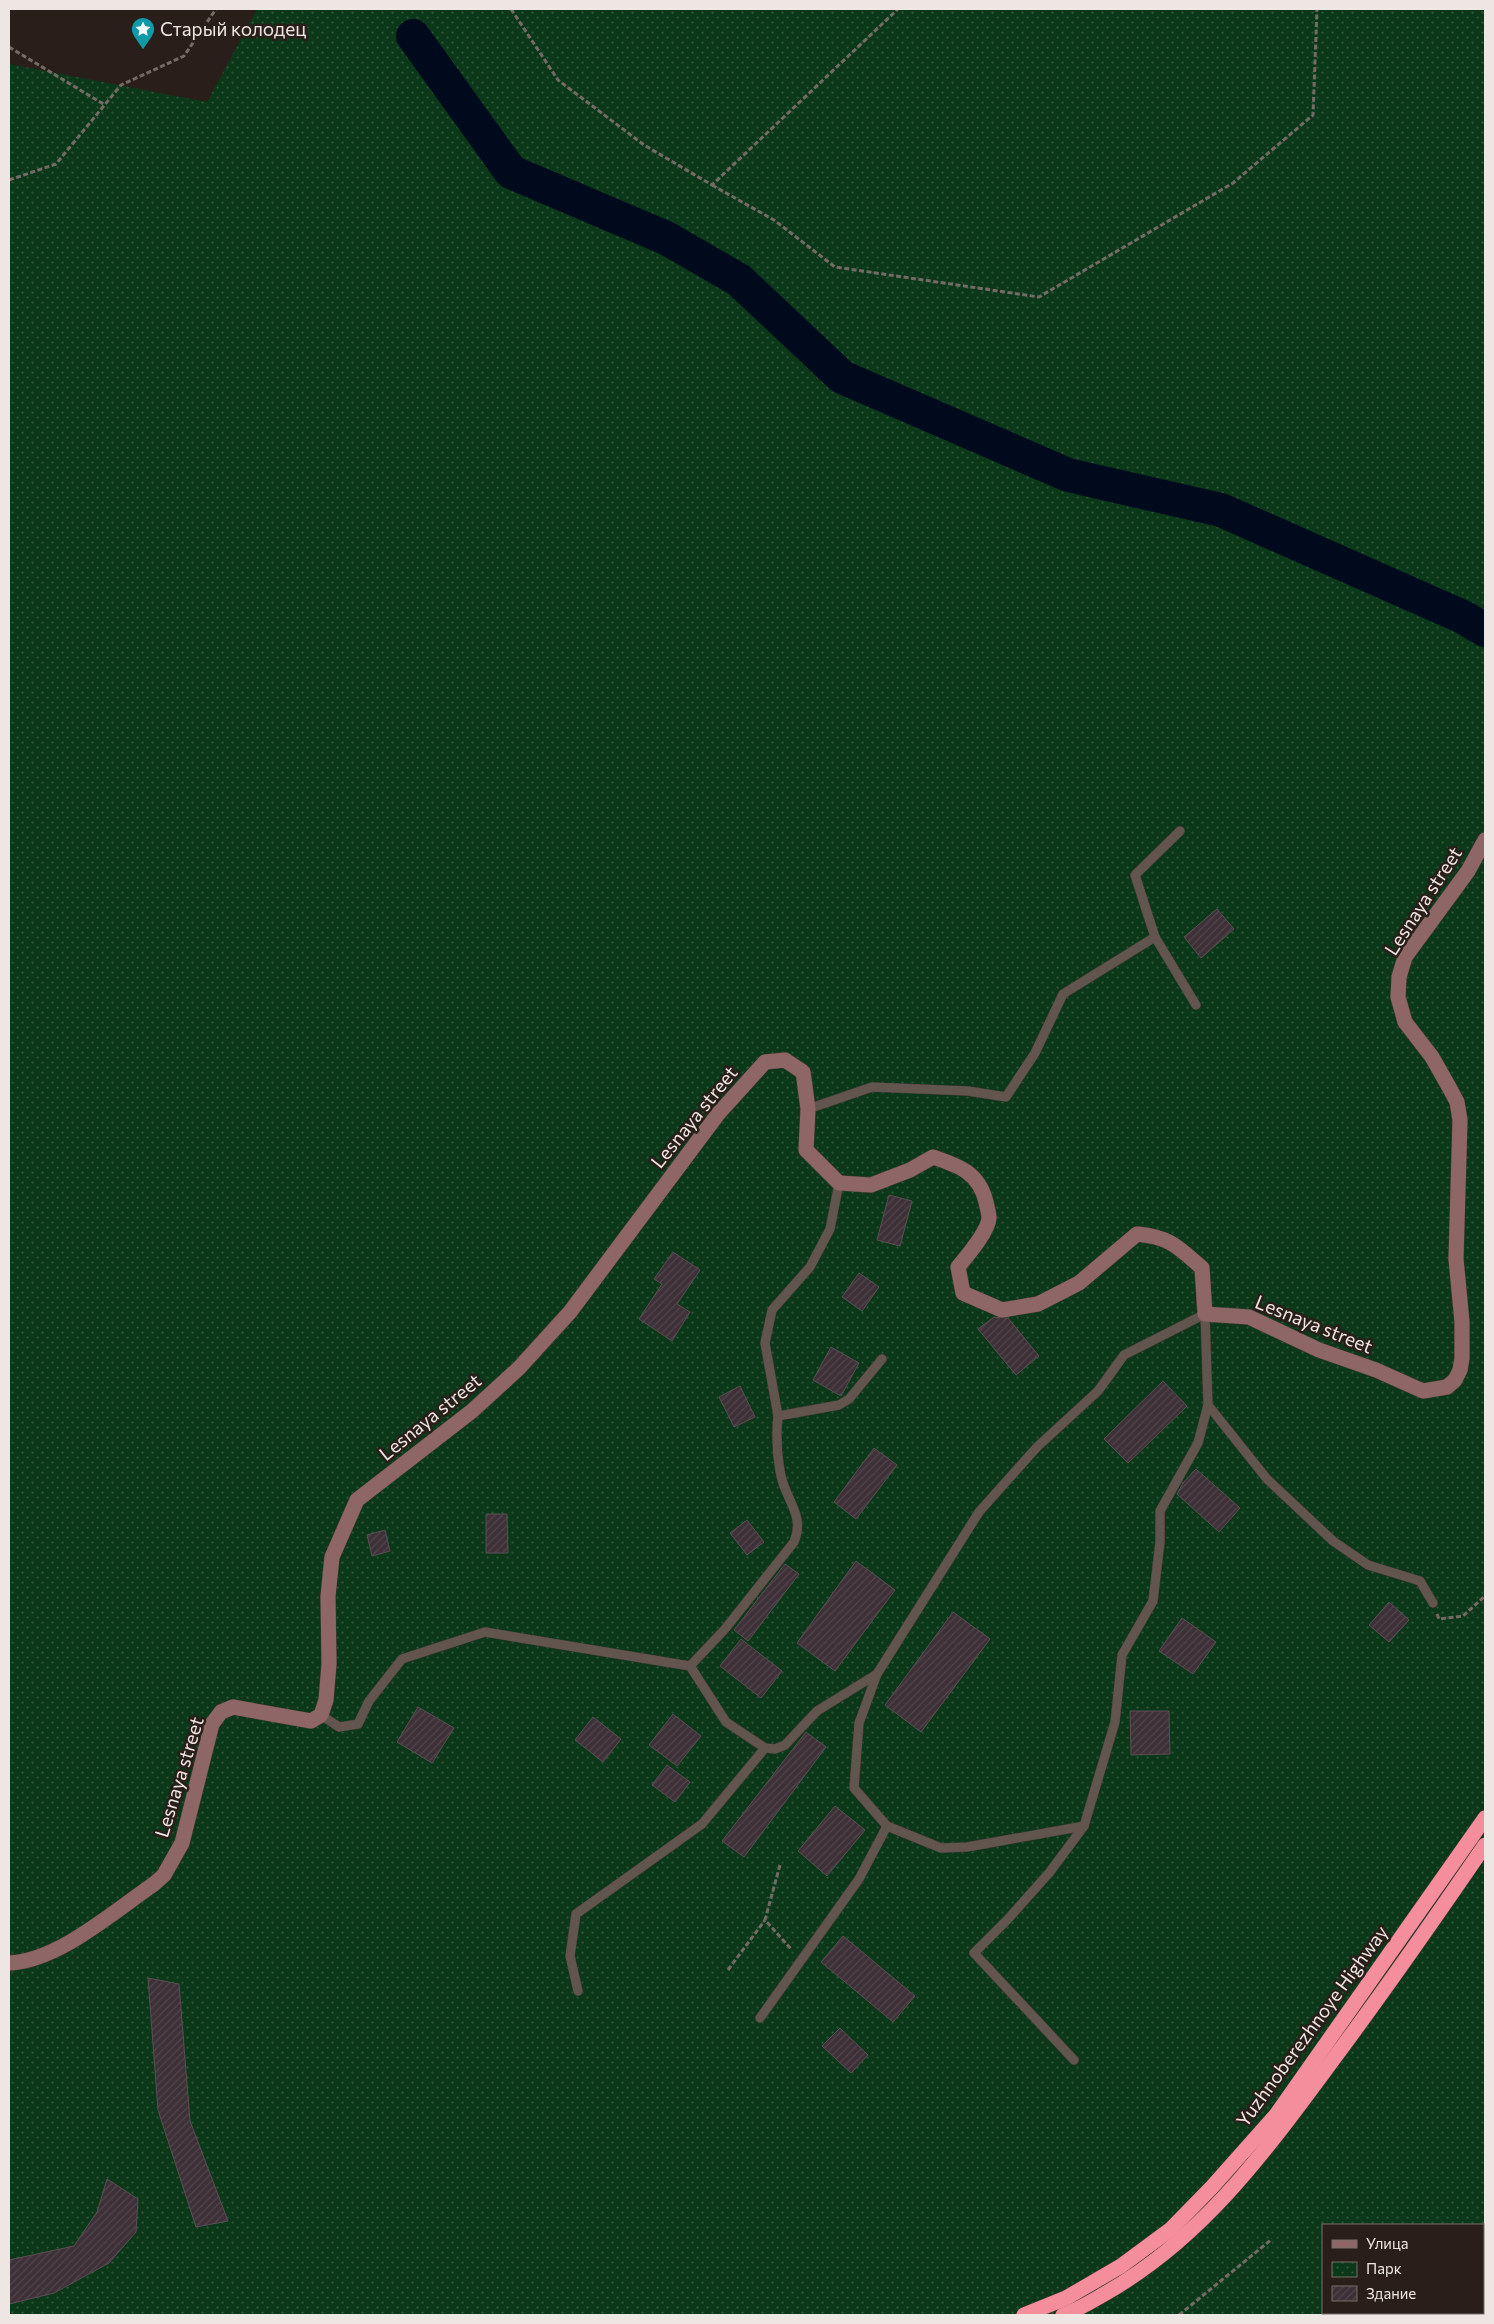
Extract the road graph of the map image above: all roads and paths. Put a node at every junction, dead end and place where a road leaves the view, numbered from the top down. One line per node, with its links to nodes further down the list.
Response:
1 (216, 9): 6 (path)
2 (511, 9): 8 (path)
3 (898, 9): 8 (path)
4 (1317, 9): 8 (path)
5 (9, 47): 6 (path)
6 (105, 105): 7 (path)
7 (9, 180)
8 (712, 185)
9 (1180, 831): 11 (lane)
10 (1485, 840): 15 (street, Lesnaya street)
11 (1155, 938): 12 (lane); 13 (lane)
12 (1196, 1006)
13 (808, 1109): 14 (street, Lesnaya street); 23 (street, Lesnaya street)
14 (839, 1183): 15 (street); 18 (lane)
15 (1205, 1314): 17 (lane); 22 (lane)
16 (882, 1359): 18 (lane)
17 (1208, 1405): 20 (lane); 27 (lane)
18 (778, 1416): 21 (lane)
19 (1485, 1596): 20 (path)
20 (1433, 1603)
21 (690, 1666): 23 (lane); 24 (lane)
22 (877, 1674): 24 (lane); 26 (lane)
23 (321, 1715): 32 (street, Lesnaya street)
24 (765, 1748): 34 (lane)
25 (1485, 1818): 38 (highway, Yuzhnoberezhnoye Highway)
26 (887, 1826): 27 (lane); 31 (lane)
27 (1084, 1826): 36 (lane)
28 (1485, 1845): 39 (highway, Yuzhnoberezhnoye Highway)
29 (780, 1865): 30 (path)
30 (765, 1920): 31 (path); 33 (path)
31 (801, 1960): 35 (lane)
32 (9, 1962)
33 (728, 1970)
34 (578, 1991)
35 (760, 2018)
36 (1074, 2060)
37 (1272, 2239): 40 (path)
38 (1024, 2315)
39 (1063, 2315)
40 (1179, 2315)

